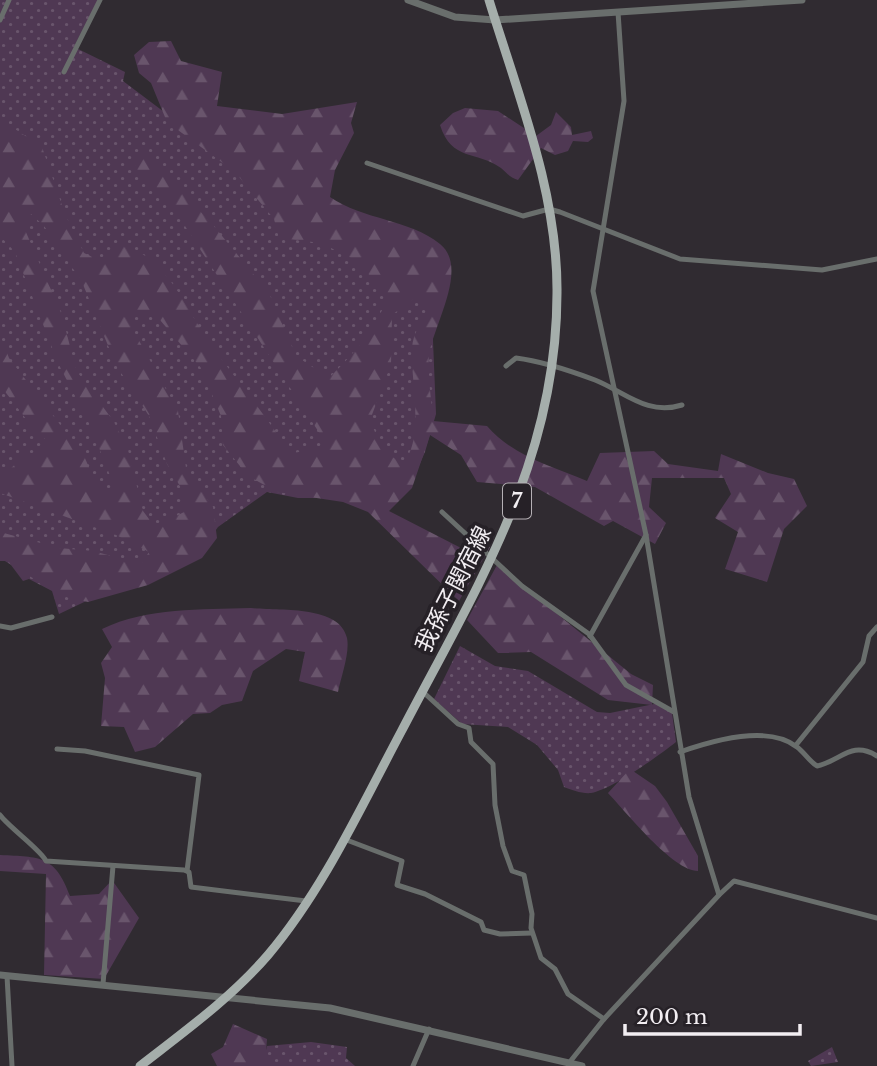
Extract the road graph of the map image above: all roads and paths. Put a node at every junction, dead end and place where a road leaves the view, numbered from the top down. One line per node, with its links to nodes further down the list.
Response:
1 (9, 0): 7 (street)
2 (100, 0): 9 (street)
3 (408, 0): 8 (street)
4 (489, 0): 8 (main road, 我孫子関宿線 / 7)
5 (802, 0): 6 (street)
6 (618, 12): 8 (street); 12 (street)
7 (0, 20)
8 (495, 20): 11 (main road, 我孫子関宿線 / 7)
9 (64, 72)
10 (367, 163): 11 (street)
11 (549, 209): 12 (street); 15 (main road, 我孫子関宿線 / 7)
12 (601, 228): 13 (street); 16 (street)
13 (877, 259)
14 (506, 366): 15 (street)
15 (552, 368): 16 (street); 24 (main road, 我孫子関宿線 / 7)
16 (615, 392): 17 (street); 19 (street)
17 (682, 405)
18 (442, 512): 23 (street)
19 (646, 535): 23 (street); 25 (street)
20 (52, 617): 21 (street)
21 (0, 626)
22 (877, 627): 26 (street)
23 (590, 636): 25 (street)
24 (422, 691): 31 (main road, 我孫子関宿線 / 7); 37 (street)
25 (674, 712): 28 (street)
26 (796, 745): 28 (street); 29 (street)
27 (57, 749): 33 (street)
28 (680, 752): 34 (street)
29 (877, 756)
30 (0, 815): 32 (street)
31 (344, 839): 35 (main road, 我孫子関宿線 / 7); 37 (street)
32 (113, 866): 33 (street); 39 (street)
33 (187, 871): 35 (street)
34 (719, 895): 36 (street); 41 (street)
35 (306, 901): 40 (main road, 我孫子関宿線 / 7)
36 (877, 918)
37 (532, 933): 41 (street)
38 (4, 975): 39 (street); 44 (street)
39 (103, 984): 40 (street)
40 (228, 996): 42 (street); 45 (main road, 我孫子関宿線 / 7)
41 (604, 1019): 43 (street)
42 (429, 1029): 43 (street); 46 (street)
43 (569, 1063): 47 (street)
44 (12, 1066)
45 (140, 1066)
46 (413, 1066)
47 (582, 1066)

